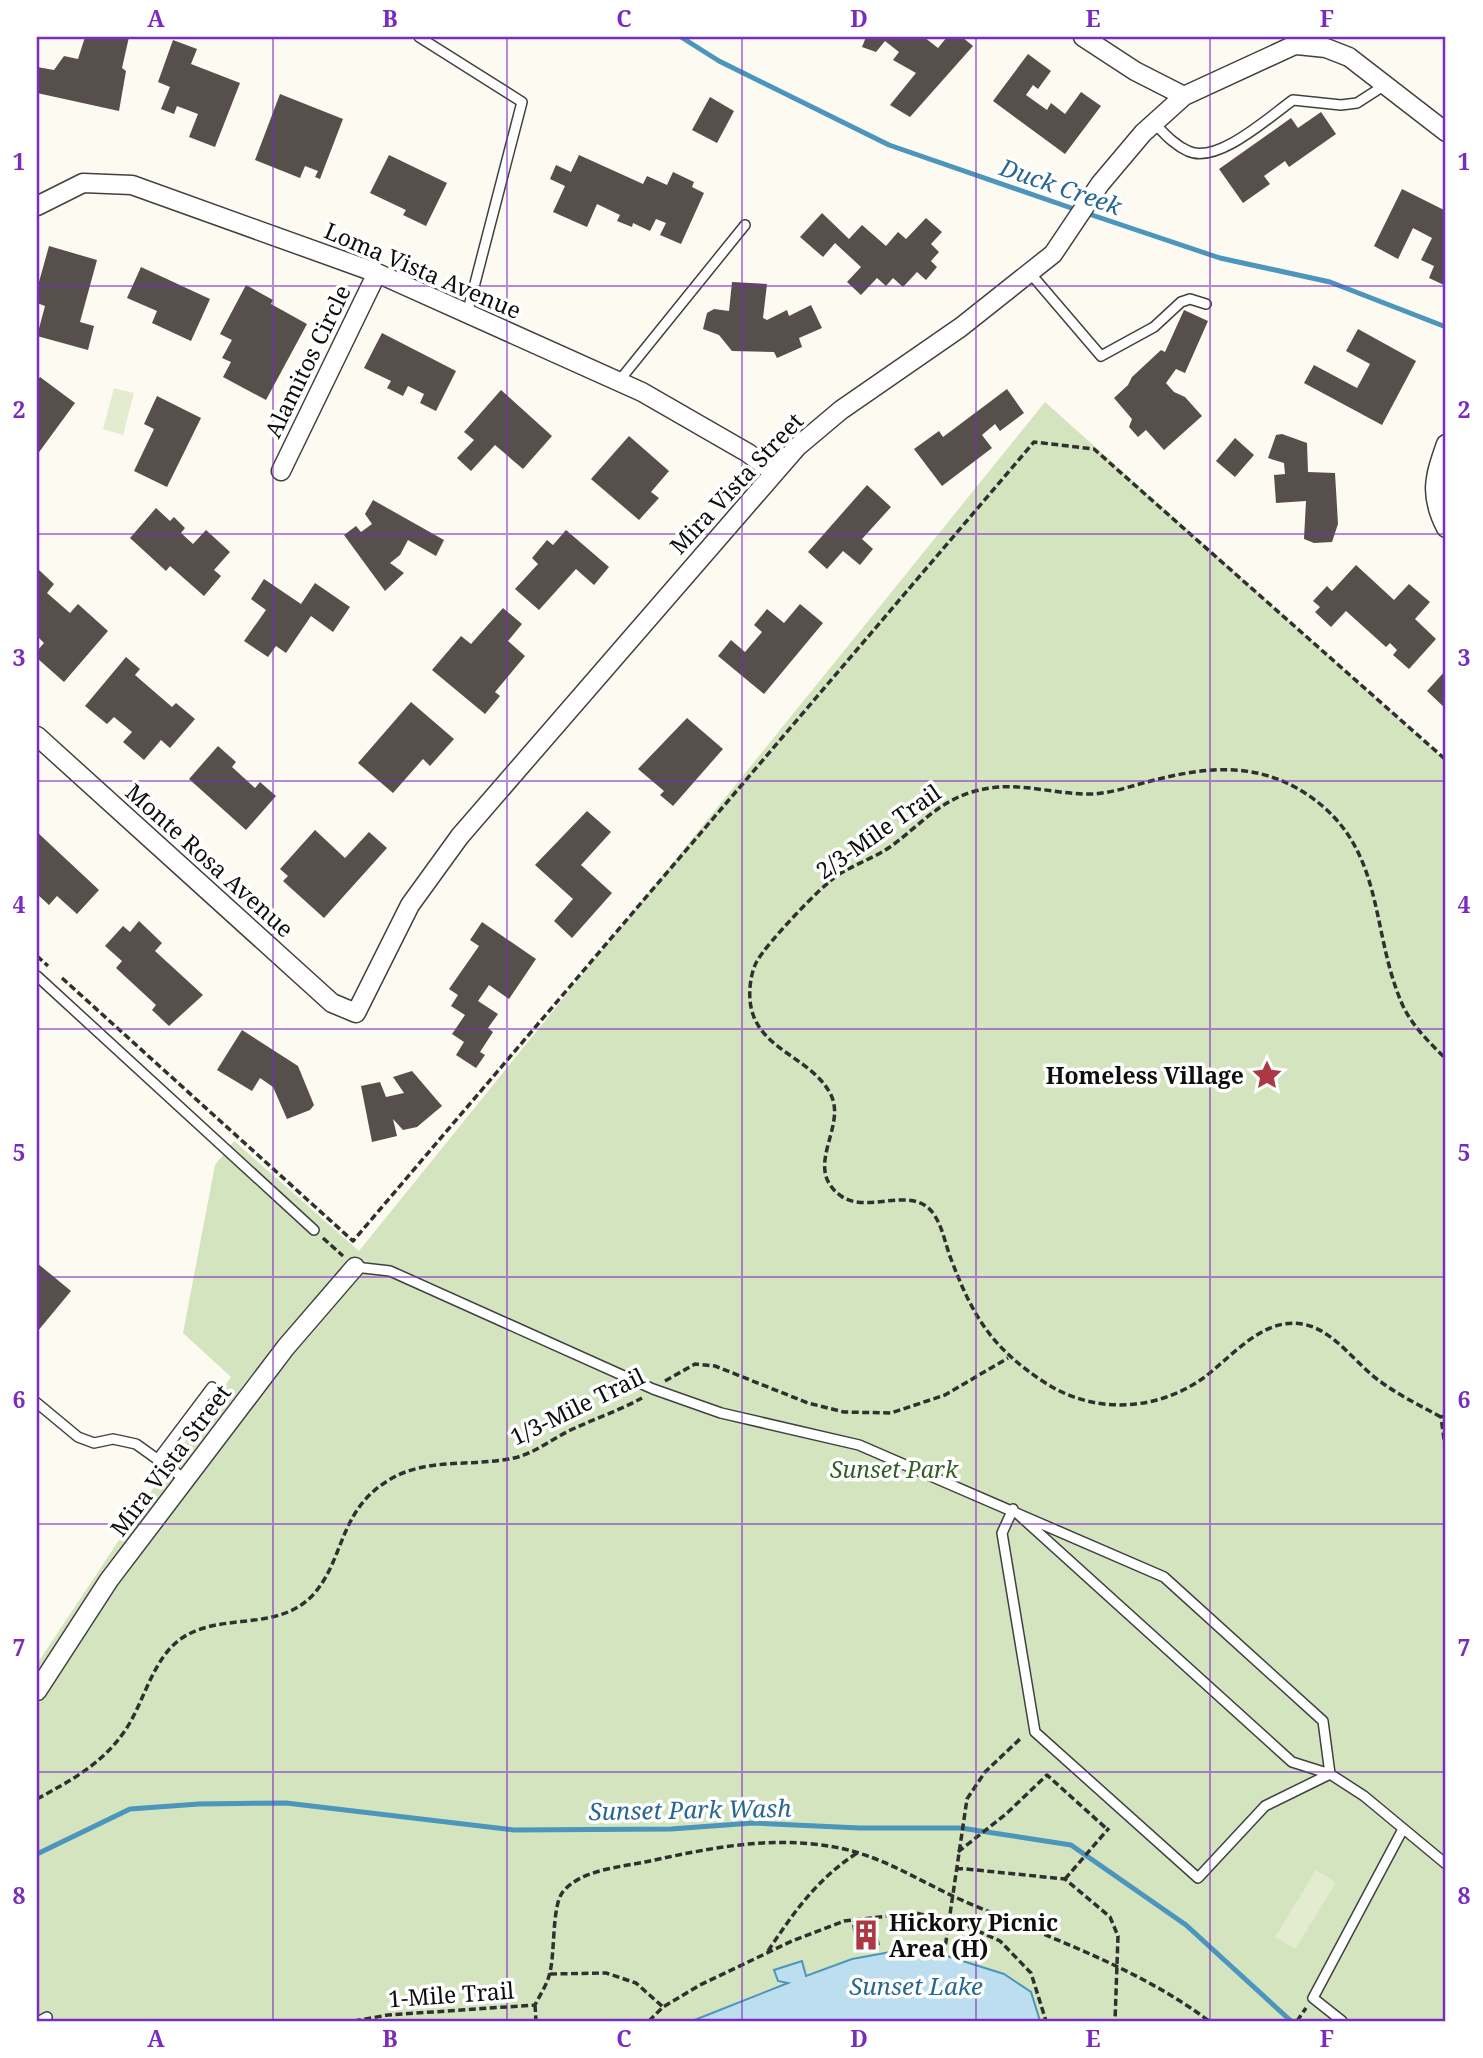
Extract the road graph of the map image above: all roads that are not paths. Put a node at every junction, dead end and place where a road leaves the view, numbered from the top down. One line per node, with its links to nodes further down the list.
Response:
1 (419, 37): 13 (lane)
2 (1083, 37): 5 (street)
3 (1305, 41): 4 (street); 5 (street, Mira Vista Street)
4 (1385, 85): 6 (lane); 7 (street)
5 (1184, 96): 6 (street, Mira Vista Street)
6 (1154, 123): 11 (street, Mira Vista Street)
7 (1446, 132)
8 (37, 206): 10 (street, Loma Vista Avenue)
9 (745, 225): 14 (lane)
10 (377, 273): 13 (street, Loma Vista Avenue); 16 (street, Alamitos Circle)
11 (1030, 273): 12 (lane); 17 (street, Mira Vista Street)
12 (1206, 304)
13 (467, 314): 14 (street, Loma Vista Avenue)
14 (619, 381): 17 (street, Loma Vista Avenue)
15 (1446, 444): 18 (street)
16 (281, 471)
17 (773, 472): 21 (street, Mira Vista Street)
18 (1446, 528)
19 (37, 736): 21 (street, Monte Rosa Avenue)
20 (37, 976): 22 (lane)
21 (356, 1013)
22 (314, 1230)
23 (355, 1267): 27 (street, Mira Vista Street); 28 (lane)
24 (212, 1387): 26 (lane)
25 (37, 1403): 26 (lane)
26 (157, 1460): 27 (lane)
27 (185, 1479): 29 (street, Mira Vista Street)
28 (1013, 1510): 30 (lane); 30 (lane); 30 (lane)
29 (37, 1692)
30 (1331, 1774): 31 (lane)
31 (1403, 1829): 32 (lane); 33 (lane)
32 (1446, 1864)
33 (1342, 2021)

